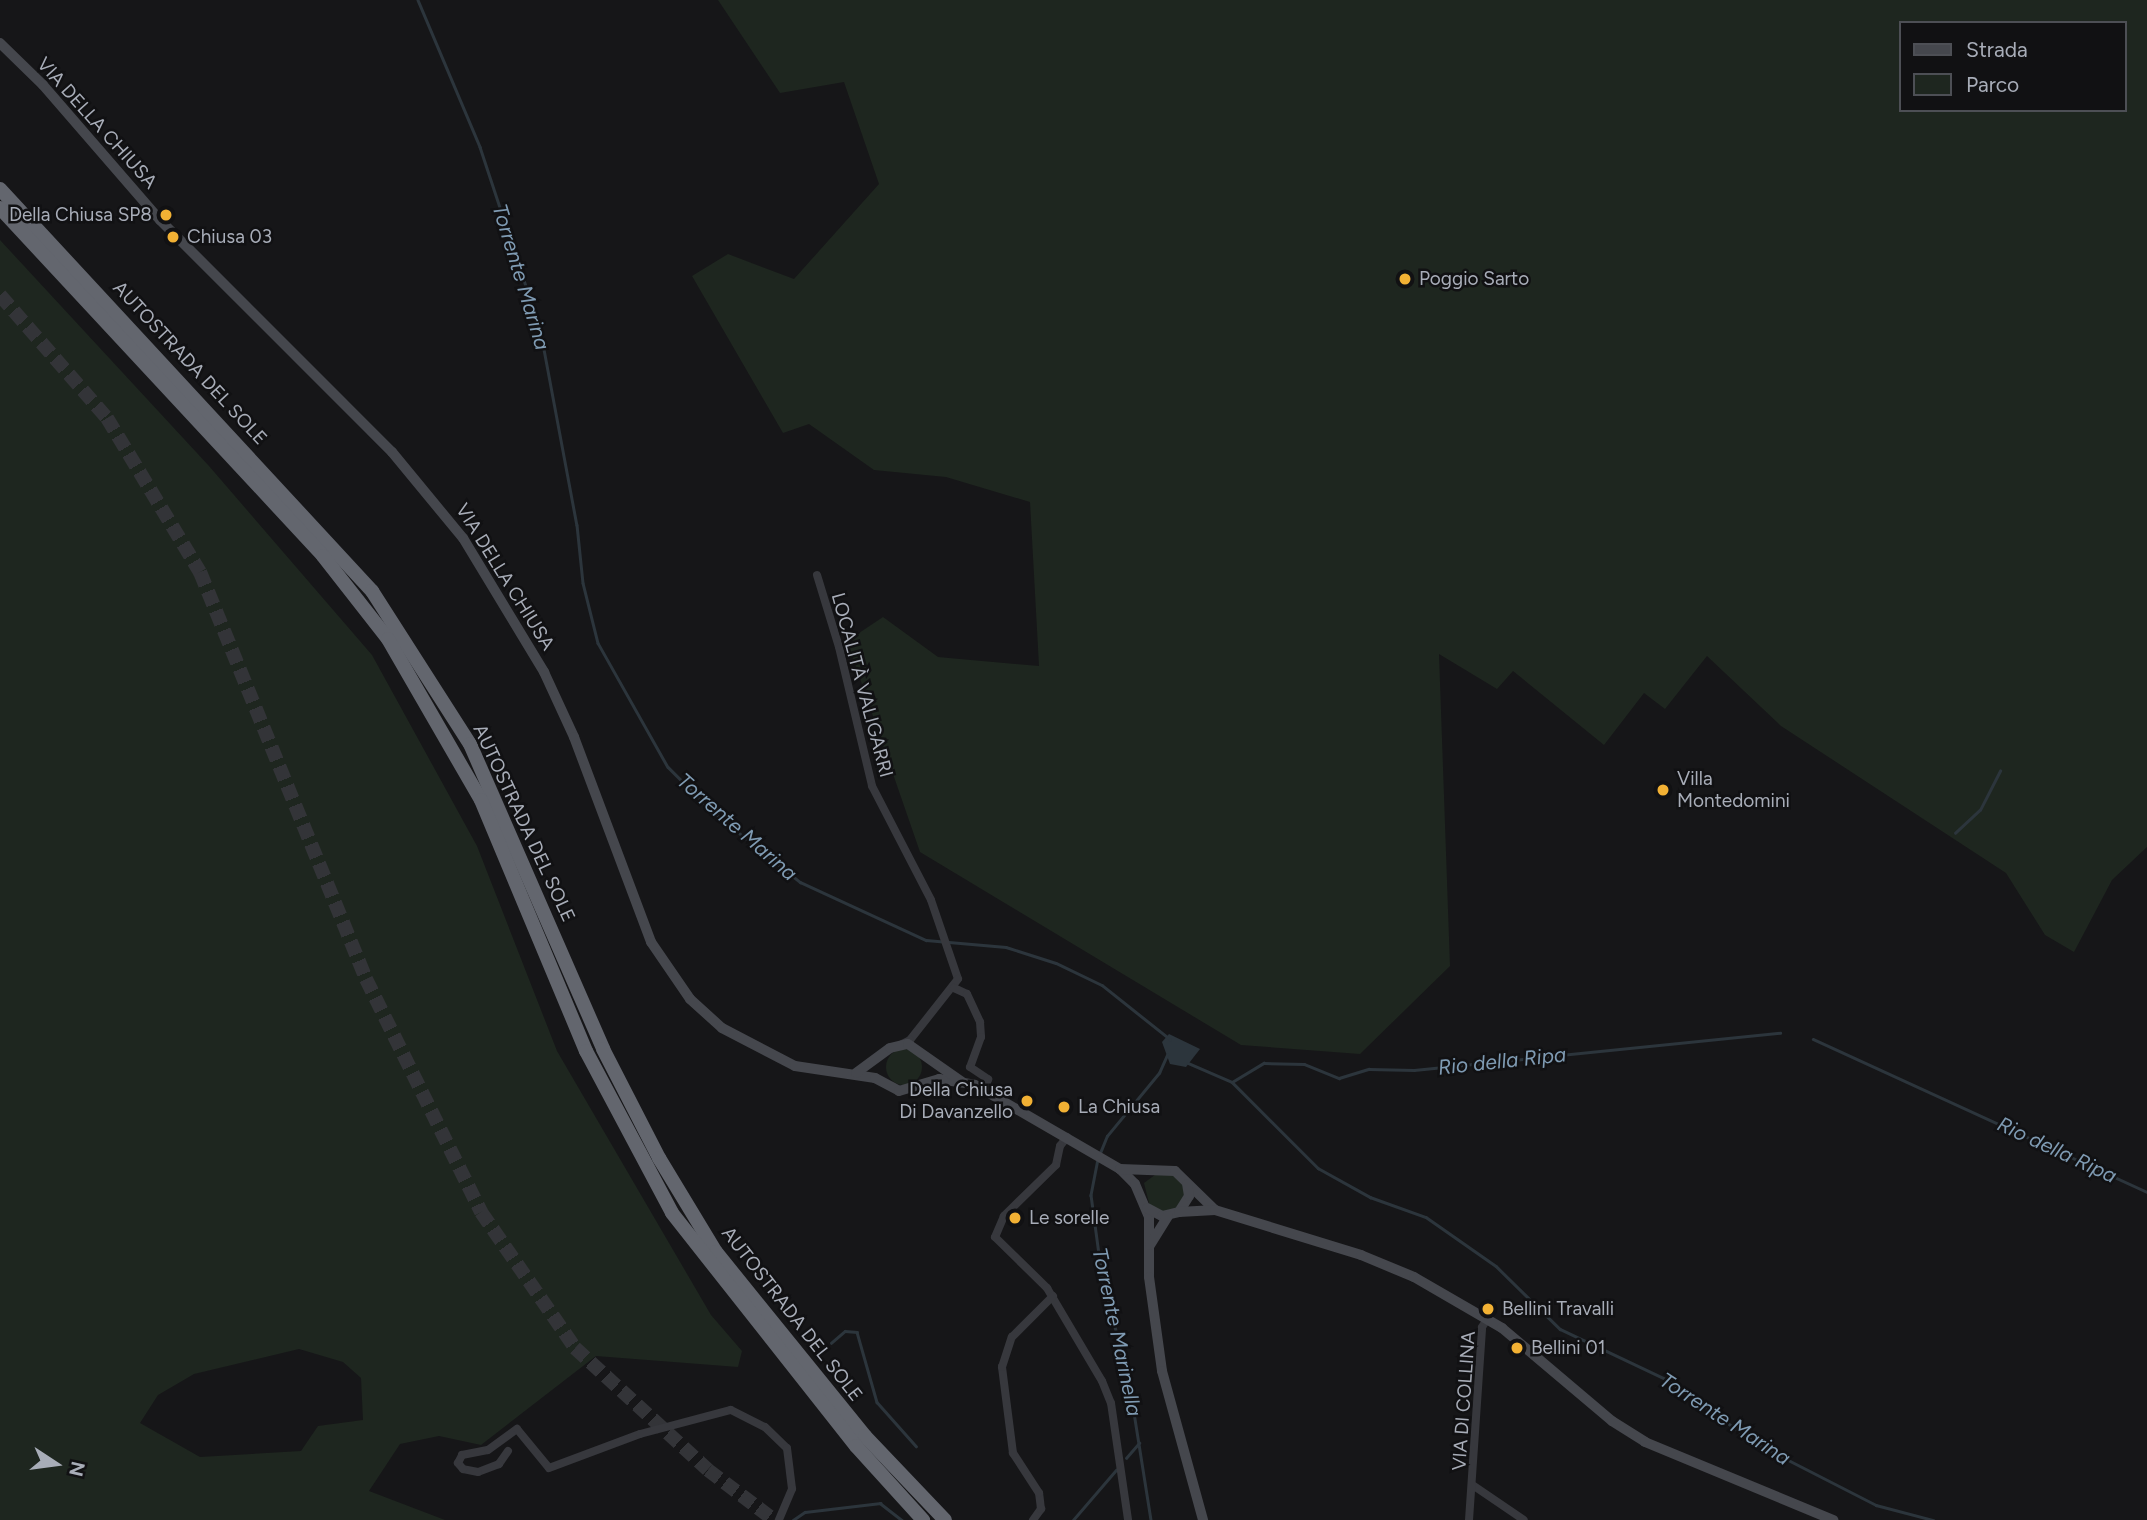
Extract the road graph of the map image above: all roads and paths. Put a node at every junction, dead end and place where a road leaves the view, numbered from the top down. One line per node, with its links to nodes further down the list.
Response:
1 (0, 43): 12 (main road, VIA DELLA CHIUSA)
2 (0, 189): 4 (highway, AUTOSTRADA DEL SOLE)
3 (0, 208): 4 (highway, AUTOSTRADA DEL SOLE)
4 (206, 418): 6 (highway, AUTOSTRADA DEL SOLE)
5 (817, 575): 7 (street, LOCALITÀ VALIGARRI)
6 (394, 635): 32 (highway, AUTOSTRADA DEL SOLE); 33 (highway, AUTOSTRADA DEL SOLE)
7 (954, 988): 8 (street); 16 (street)
8 (918, 1030): 9 (street); 10 (street)
9 (902, 1044): 10 (main road, VIA DELLA CHIUSA); 11 (main road)
10 (922, 1052): 14 (main road, VIA DELLA CHIUSA); 15 (main road)
11 (882, 1057): 12 (main road); 13 (main road)
12 (856, 1073): 13 (main road, VIA DELLA CHIUSA)
13 (884, 1081): 15 (main road, VIA DELLA CHIUSA)
14 (962, 1082): 15 (main road, VIA DELLA CHIUSA); 16 (main road, VIA DELLA CHIUSA)
15 (922, 1084)
16 (985, 1090): 17 (main road, VIA DELLA CHIUSA)
17 (1067, 1137): 18 (main road, VIA DELLA CHIUSA); 27 (street)
18 (1117, 1167): 19 (main road, VIA DELLA CHIUSA); 21 (main road, VIA DELLA CHIUSA)
19 (1157, 1171): 20 (main road, VIA DELLA CHIUSA); 21 (main road)
20 (1187, 1184): 23 (main road, VIA DELLA CHIUSA); 24 (main road)
21 (1142, 1195): 22 (main road, VIA DELLA CHIUSA)
22 (1146, 1207): 25 (main road); 26 (main road, VIA DELLA CHIUSA)
23 (1215, 1210): 24 (main road); 28 (main road)
24 (1180, 1212): 25 (main road)
25 (1168, 1216): 26 (main road)
26 (1149, 1248): 36 (main road, VIA DELLA CHIUSA)
27 (1053, 1296): 34 (street); 35 (street)
28 (1488, 1318): 30 (street, VIA DI COLLINA); 39 (main road)
29 (508, 1451): 31 (street)
30 (1474, 1486): 37 (street, VIA DI COLLINA); 38 (street, VIA DI COLLINA)
31 (779, 1520)
32 (923, 1520)
33 (944, 1520)
34 (1033, 1520)
35 (1128, 1520)
36 (1203, 1520)
37 (1469, 1520)
38 (1524, 1520)
39 (1833, 1520)

